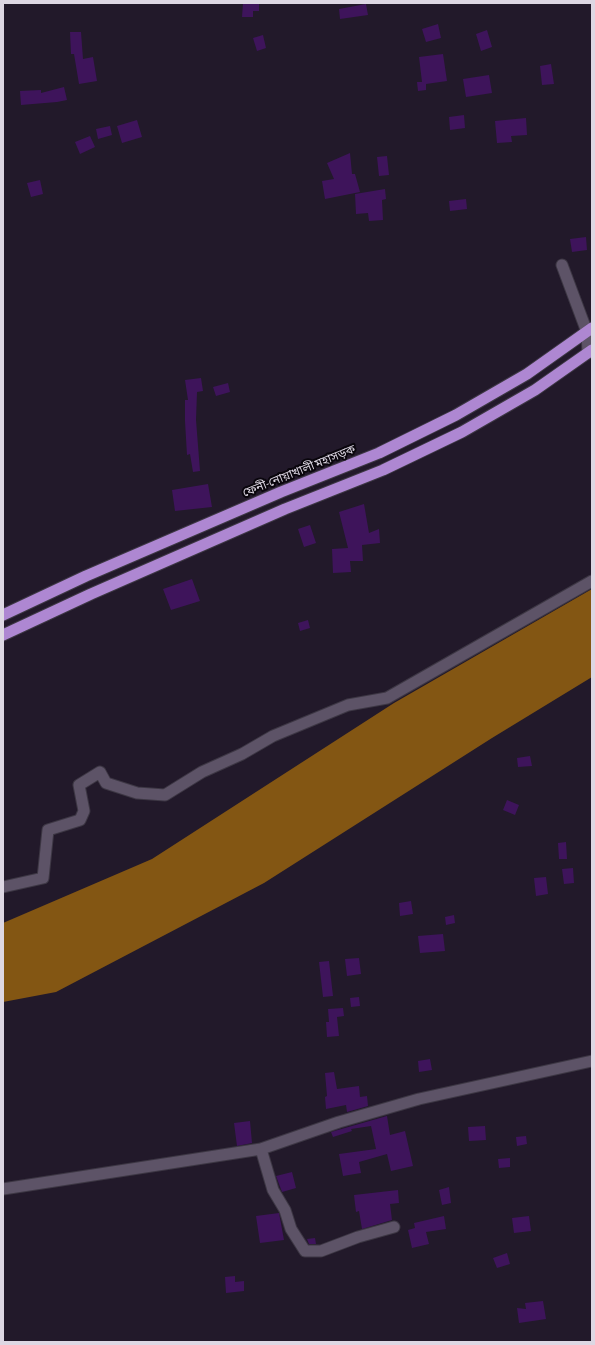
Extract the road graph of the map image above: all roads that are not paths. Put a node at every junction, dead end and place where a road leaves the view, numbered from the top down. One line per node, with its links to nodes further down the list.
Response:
1 (562, 265): 2 (street)
2 (590, 330): 3 (street); 5 (highway, ফেনী-নোয়াখালী মহাসড়ক)
3 (590, 351): 6 (highway)
4 (592, 581): 7 (street)
5 (3, 615)
6 (3, 635)
7 (3, 886)
8 (592, 1061): 9 (street)
9 (261, 1149): 10 (street); 11 (street)
10 (3, 1189)
11 (394, 1227)

